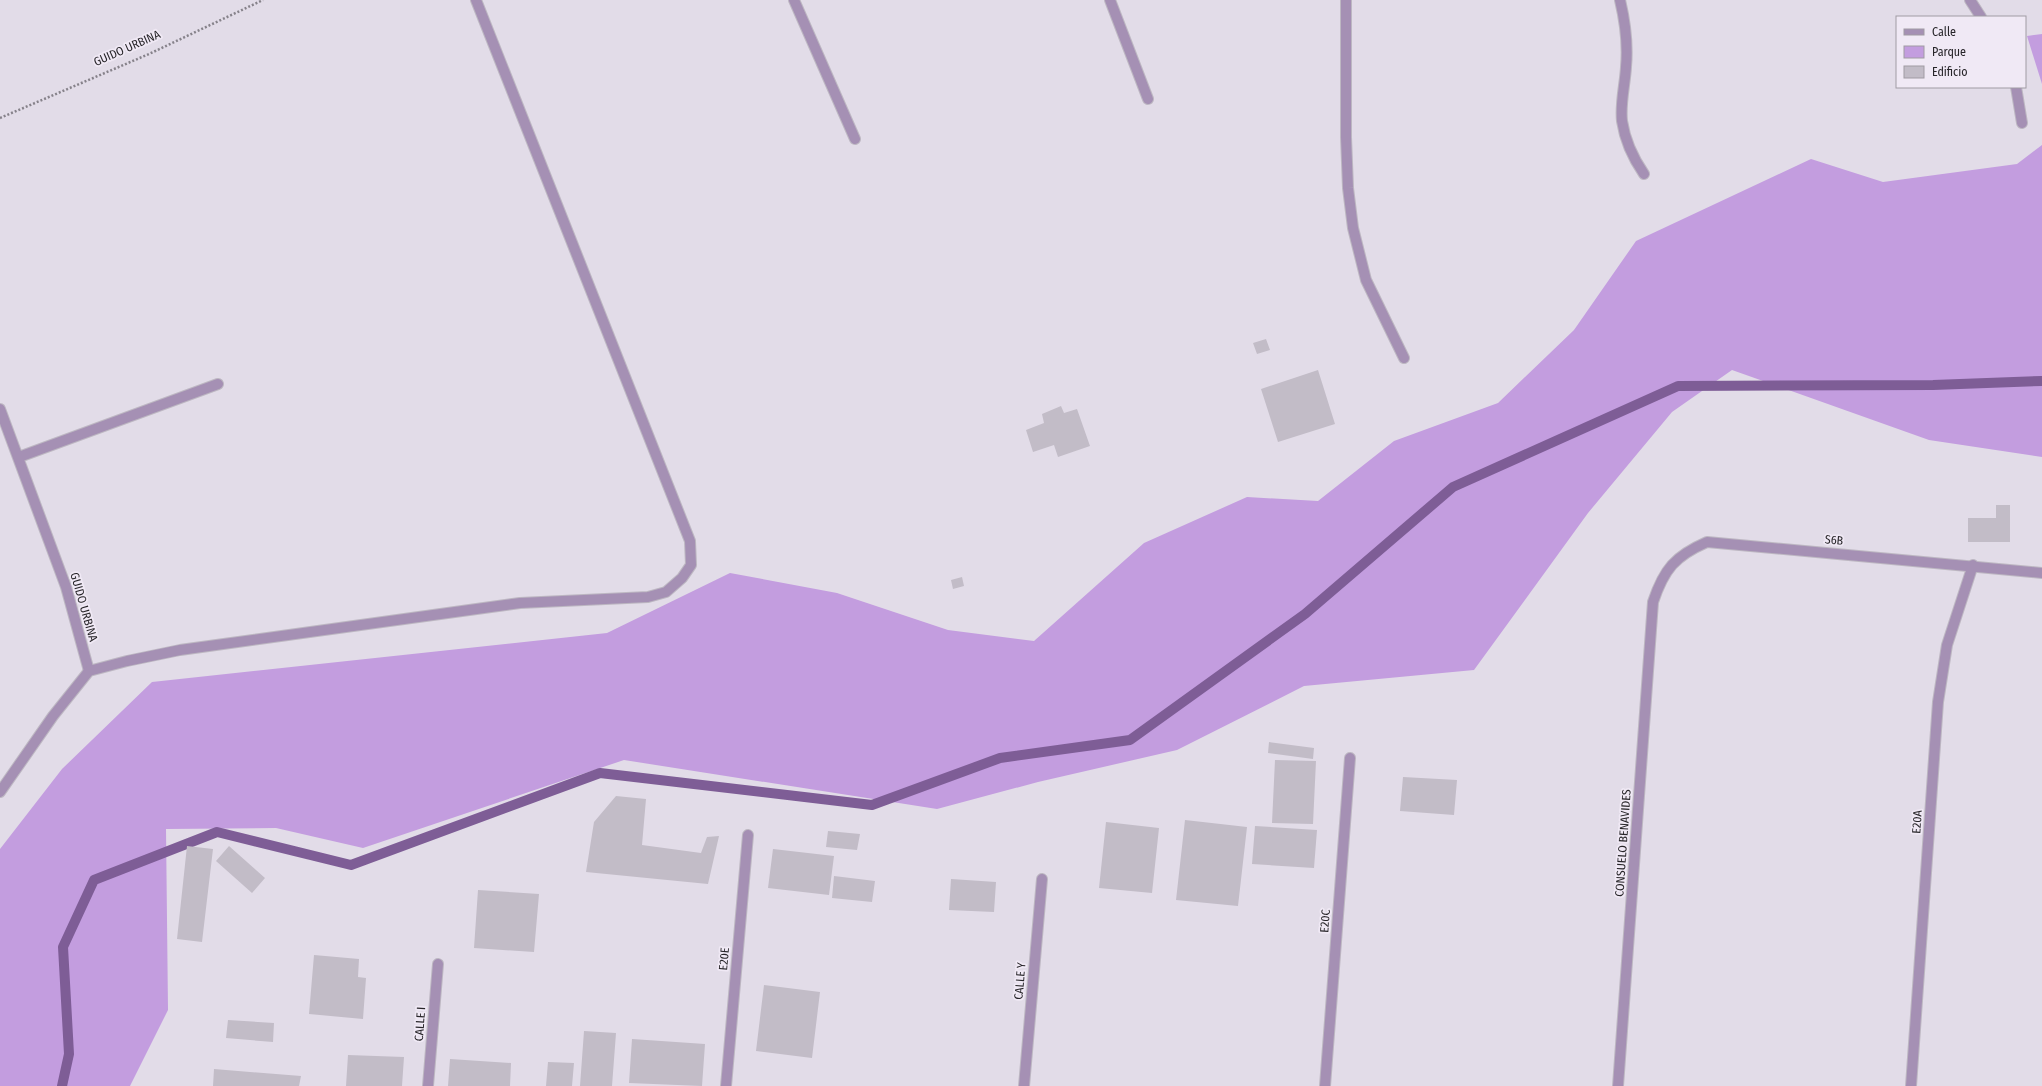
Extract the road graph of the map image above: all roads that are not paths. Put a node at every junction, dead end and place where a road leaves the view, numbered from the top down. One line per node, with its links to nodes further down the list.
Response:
1 (476, 0): 20 (street)
2 (794, 0): 11 (street)
3 (1110, 0): 9 (street)
4 (1346, 0): 13 (street)
5 (1620, 0): 12 (street)
6 (1970, 0): 7 (street)
7 (1980, 16)
8 (2016, 88): 10 (street)
9 (1148, 99)
10 (2022, 124)
11 (855, 139)
12 (1644, 174)
13 (1404, 358)
14 (218, 384): 16 (street)
15 (0, 409): 16 (street, GUIDO URBINA)
16 (18, 457): 20 (street, GUIDO URBINA)
17 (1973, 565): 18 (street, S6B); 19 (street, S6B); 31 (street, E20A)
18 (2042, 573)
19 (1653, 602): 30 (street, CONSUELO BENAVIDES)
20 (89, 671): 22 (street)
21 (1350, 758): 29 (street, E20C)
22 (0, 792)
23 (748, 835): 27 (street, E20E)
24 (1042, 879): 28 (street, CALLE Y)
25 (438, 964): 26 (street, CALLE I)
26 (428, 1086)
27 (726, 1086)
28 (1024, 1086)
29 (1326, 1086)
30 (1618, 1086)
31 (1911, 1086)

